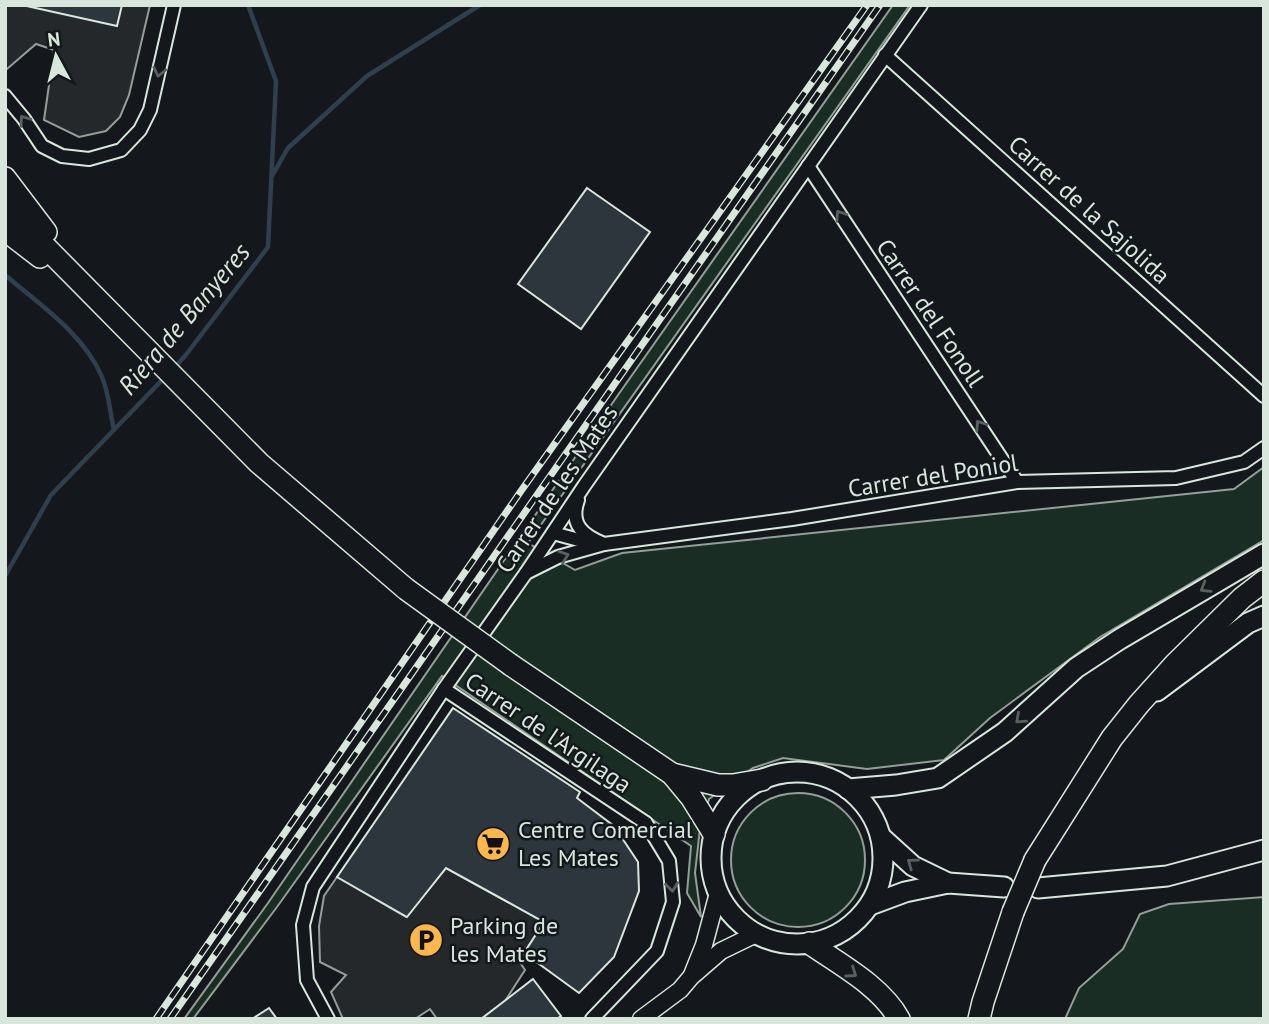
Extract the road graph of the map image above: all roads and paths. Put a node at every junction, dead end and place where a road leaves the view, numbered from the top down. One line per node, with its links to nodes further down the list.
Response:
1 (174, 5): 4 (street, one-way to 4)
2 (921, 5): 3 (street, Carrer de les Mates)
3 (886, 55): 5 (street, Carrer de les Mates); 10 (street, Carrer de la Sajolida)
4 (5, 96)
5 (808, 166): 12 (street, Carrer del Fonoll, one-way to 5); 13 (street, Carrer de les Mates)
6 (5, 178): 9 (highway)
7 (5, 206): 9 (highway)
8 (5, 230): 9 (highway)
9 (108, 311): 22 (highway, bridge)
10 (1264, 396)
11 (1264, 448): 12 (street, Carrer del Poniol)
12 (1017, 482): 15 (street, Carrer del Poniol)
13 (584, 486): 14 (street, Carrer de les Mates); 15 (street)
14 (553, 533): 15 (street, Carrer del Poniol); 17 (street, Carrer de les Mates)
15 (604, 544): 17 (street, Carrer del Poniol, one-way to 15)
16 (1264, 554): 24 (main road, one-way to 24)
17 (526, 573): 20 (street, Carrer de les Mates)
18 (1264, 581): 21 (highway)
19 (1264, 615): 21 (main road)
20 (444, 689): 37 (street, Carrer de les Mates); 38 (street, Carrer de l'Argilaga, one-way to 38)
21 (1139, 704): 40 (highway, bridge)
22 (672, 774): 23 (highway); 25 (highway)
23 (762, 779): 24 (main road); 25 (main road)
24 (848, 789): 26 (main road)
25 (714, 834): 31 (main road)
26 (881, 837): 28 (main road, one-way to 26); 32 (main road)
27 (1260, 843): 30 (main road)
28 (948, 883): 29 (main road); 32 (main road)
29 (1004, 887)
30 (1038, 888)
31 (718, 893): 33 (main road); 35 (street)
32 (870, 905): 34 (main road)
33 (755, 934): 34 (main road); 35 (street)
34 (808, 943): 36 (highway, one-way to 36)
35 (691, 977): 39 (street)
36 (896, 1013)
37 (328, 1019)
38 (592, 1019)
39 (641, 1019)
40 (979, 1019)

